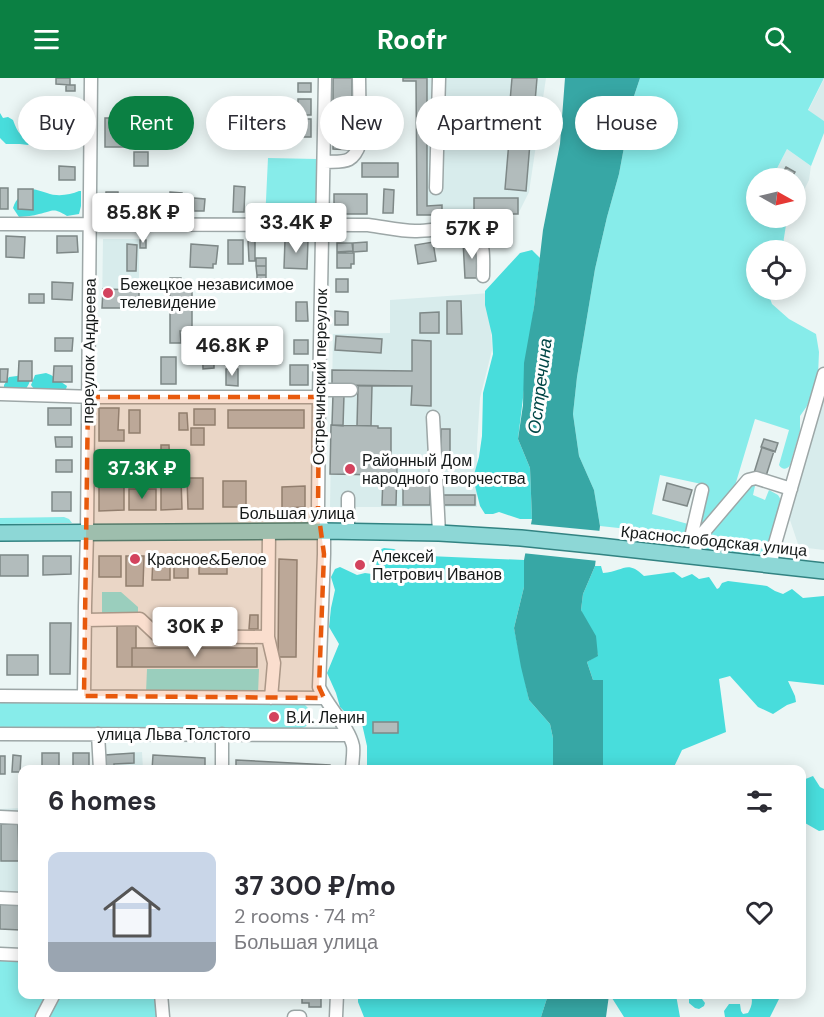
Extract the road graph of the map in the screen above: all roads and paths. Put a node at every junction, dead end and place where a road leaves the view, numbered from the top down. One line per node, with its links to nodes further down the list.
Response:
1 (91, 78): 8 (street, переулок Андреева)
2 (325, 78): 5 (street, Остречинский переулок)
3 (359, 78): 5 (street)
4 (440, 78): 6 (street)
5 (324, 162): 9 (street, Остречинский переулок)
6 (436, 188)
7 (0, 224): 8 (street)
8 (90, 225): 9 (street); 15 (street, переулок Андреева)
9 (322, 226): 10 (street); 14 (street, Остречинский переулок)
10 (483, 276)
11 (824, 374): 17 (street)
12 (351, 390): 14 (street)
13 (0, 394): 15 (street)
14 (319, 394): 15 (street); 20 (street, Остречинский переулок)
15 (88, 397): 24 (street, переулок Андреева)
16 (433, 417): 25 (street)
17 (791, 489): 27 (street); 29 (street)
18 (702, 490): 27 (street)
19 (348, 498): 21 (street)
20 (324, 531): 21 (main road, Большая улица); 22 (main road, Большая улица); 36 (street, Остречинский переулок)
21 (348, 531): 25 (main road, Большая улица)
22 (269, 532): 24 (main road, Большая улица); 32 (street)
23 (0, 533): 24 (main road, Большая улица)
24 (87, 533): 31 (street, переулок Андреева)
25 (439, 533): 26 (main road, Большая улица)
26 (521, 538): 28 (main road, Краснослободская улица)
27 (697, 540): 28 (street)
28 (694, 557): 29 (main road, Краснослободская улица)
29 (771, 565): 30 (main road, Краснослободская улица)
30 (824, 571)
31 (85, 620): 32 (street); 34 (street, переулок Андреева)
32 (268, 637): 35 (street)
33 (0, 696): 34 (street)
34 (84, 696): 35 (street)
35 (271, 698): 36 (street)
36 (324, 698): 40 (street)
37 (0, 734): 38 (street, улица Льва Толстого)
38 (98, 734): 39 (street, улица Льва Толстого); 41 (street)
39 (222, 734): 40 (street, улица Льва Толстого); 42 (street)
40 (348, 735): 43 (street)
41 (100, 765)
42 (222, 765)
43 (352, 765)
44 (0, 817): 45 (street)
45 (18, 818)
46 (0, 898): 47 (street)
47 (18, 899)
48 (0, 954): 49 (street)
49 (18, 955)
50 (51, 999): 53 (street)
51 (161, 999): 54 (street)
52 (337, 999): 57 (street)
53 (42, 1017)
54 (163, 1017)
55 (294, 1017): 56 (street)
56 (300, 1017)
57 (336, 1017)

